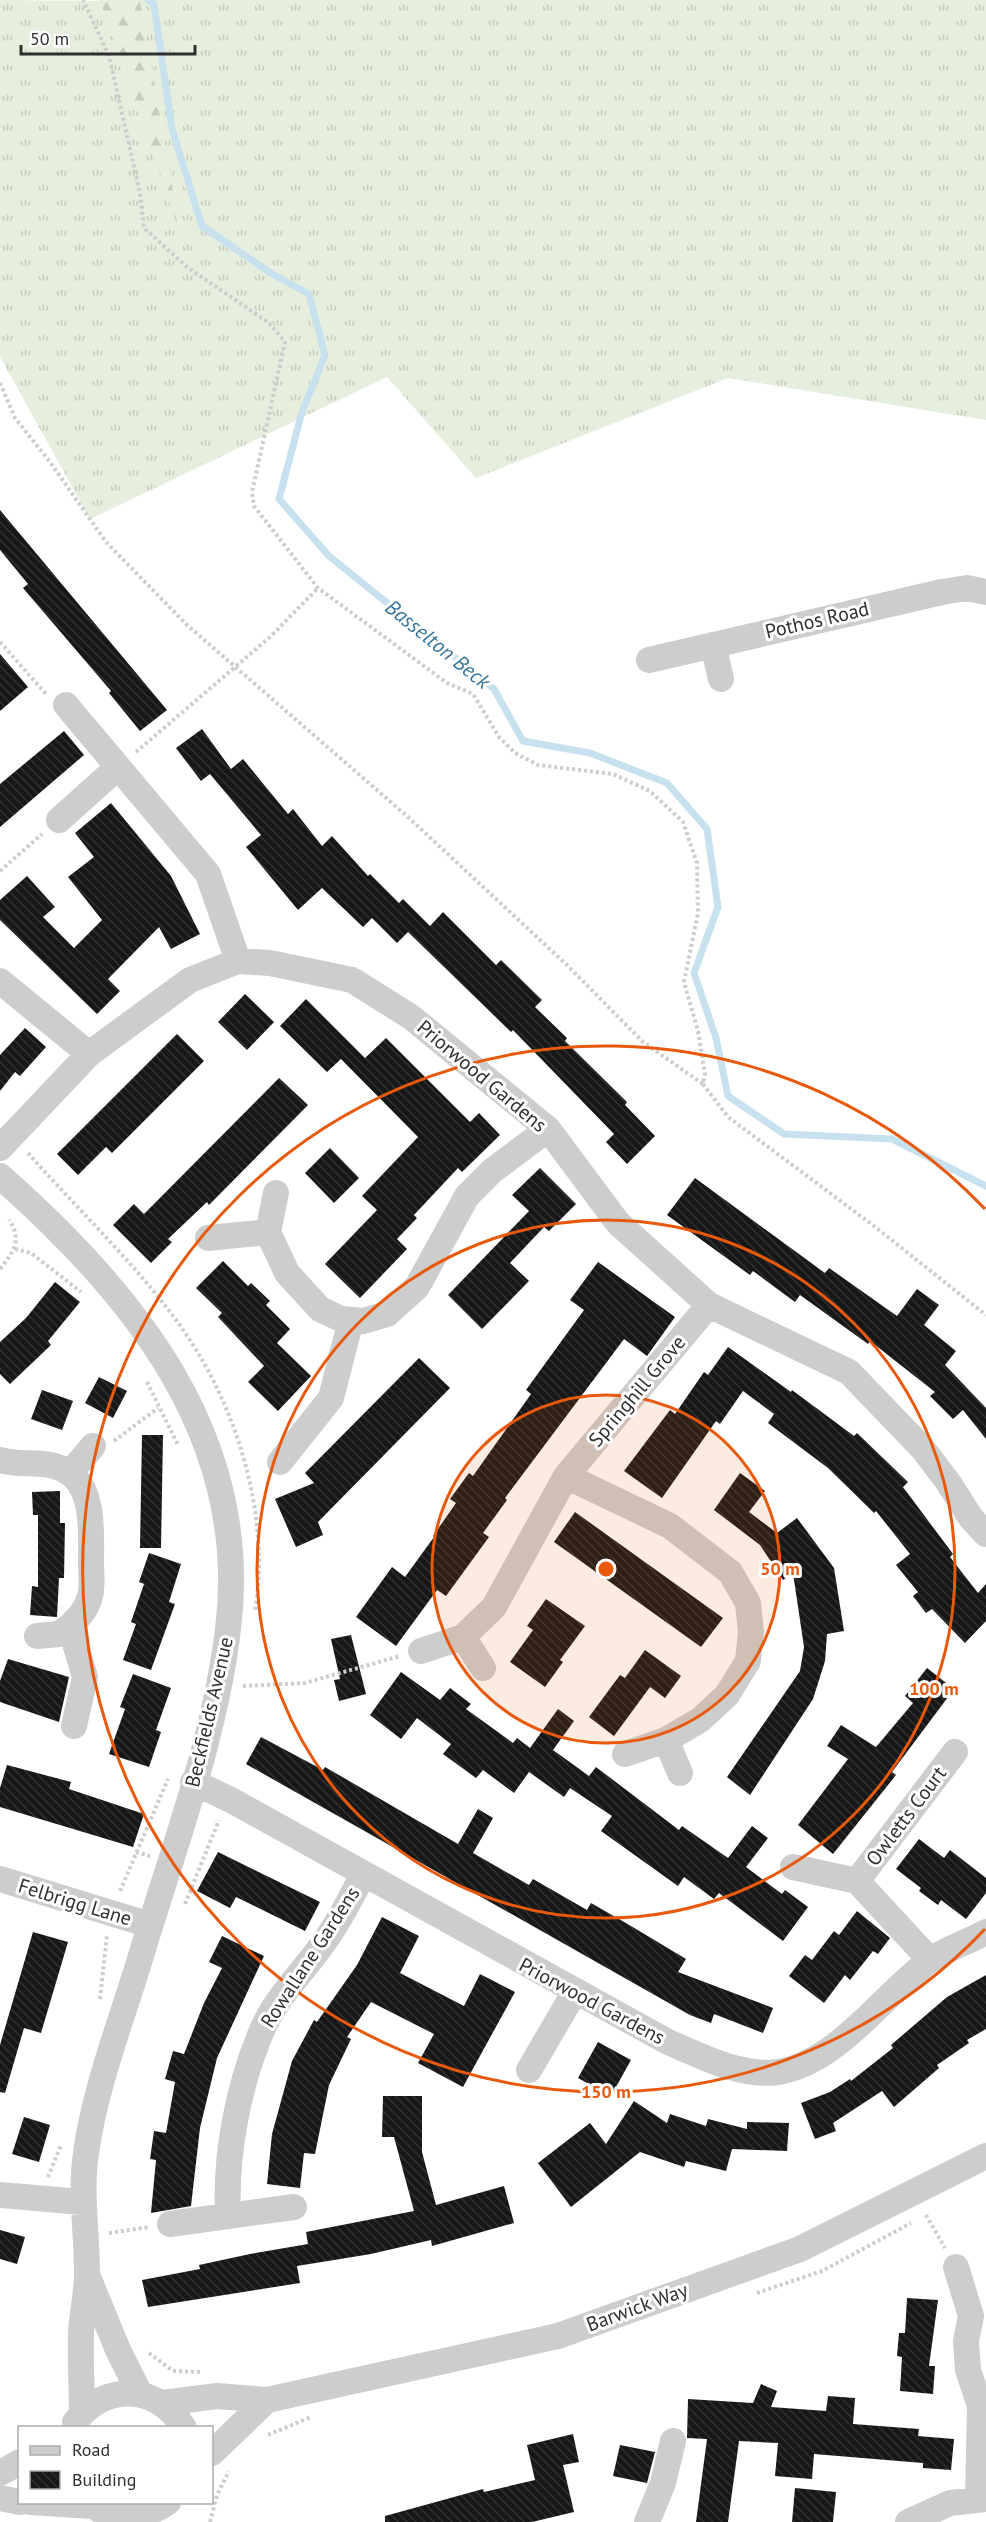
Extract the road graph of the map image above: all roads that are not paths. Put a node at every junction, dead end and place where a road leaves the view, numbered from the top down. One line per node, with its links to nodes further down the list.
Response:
1 (986, 592): 2 (street, Pothos Road)
2 (713, 645): 3 (street, Pothos Road); 4 (street)
3 (649, 660)
4 (721, 678)
5 (66, 705): 6 (street)
6 (118, 766): 7 (street); 8 (street)
7 (59, 820)
8 (238, 961): 10 (street, Priorwood Gardens); 11 (street, Priorwood Gardens)
9 (0, 981): 10 (street)
10 (89, 1054): 12 (street, Priorwood Gardens)
11 (548, 1129): 17 (street, Priorwood Gardens); 18 (street)
12 (0, 1148)
13 (0, 1176): 35 (street, Beckfields Avenue)
14 (276, 1193): 15 (street)
15 (268, 1232): 16 (street); 18 (street)
16 (208, 1238)
17 (709, 1305): 23 (street, Springhill Grove); 24 (street, Priorwood Gardens)
18 (351, 1320): 21 (street)
19 (93, 1446): 22 (street)
20 (0, 1460): 22 (street)
21 (280, 1462)
22 (70, 1473): 25 (street)
23 (566, 1476): 27 (street, Springhill Grove); 31 (street)
24 (986, 1534)
25 (70, 1626): 26 (street); 30 (street)
26 (37, 1636)
27 (463, 1637): 28 (street, Springhill Grove); 29 (street)
28 (421, 1651)
29 (483, 1668)
30 (74, 1726)
31 (666, 1740): 33 (street); 34 (street)
32 (955, 1752): 38 (street, Owletts Court)
33 (625, 1754)
34 (680, 1773)
35 (183, 1776): 37 (street, Priorwood Gardens); 40 (street, Beckfields Avenue)
36 (793, 1867): 38 (street, Owletts Court)
37 (363, 1875): 43 (street, Priorwood Gardens); 49 (street, Rowallane Gardens)
38 (857, 1881): 42 (street, Owletts Court)
39 (1, 1882): 40 (street, Felbrigg Lane)
40 (150, 1925): 47 (street, Beckfields Avenue)
41 (986, 1932): 42 (street, Priorwood Gardens)
42 (930, 1960): 43 (street, Priorwood Gardens)
43 (574, 1993): 44 (street)
44 (529, 2070)
45 (986, 2156): 55 (street, Barwick Way)
46 (0, 2195): 47 (street)
47 (82, 2202): 52 (street, Beckfields Avenue)
48 (294, 2207): 49 (street)
49 (228, 2216): 50 (street)
50 (170, 2224)
51 (956, 2267): 53 (street)
52 (87, 2274): 54 (street, Beckfields Avenue); 56 (street, Beckfields Avenue)
53 (978, 2317): 63 (street)
54 (151, 2398): 55 (street, Barwick Way); 56 (street, Barwick Way); 57 (street, Beckfields Avenue)
55 (267, 2400): 59 (street)
56 (77, 2420)
57 (183, 2426)
58 (673, 2441): 69 (street)
59 (213, 2452)
60 (18, 2463): 61 (street)
61 (0, 2473)
62 (0, 2498): 64 (street)
63 (982, 2499): 71 (street)
64 (18, 2502)
65 (45, 2504): 68 (street)
66 (165, 2504): 68 (street)
67 (180, 2504): 70 (street)
68 (98, 2511)
69 (650, 2516)
70 (176, 2522)
71 (909, 2522)

